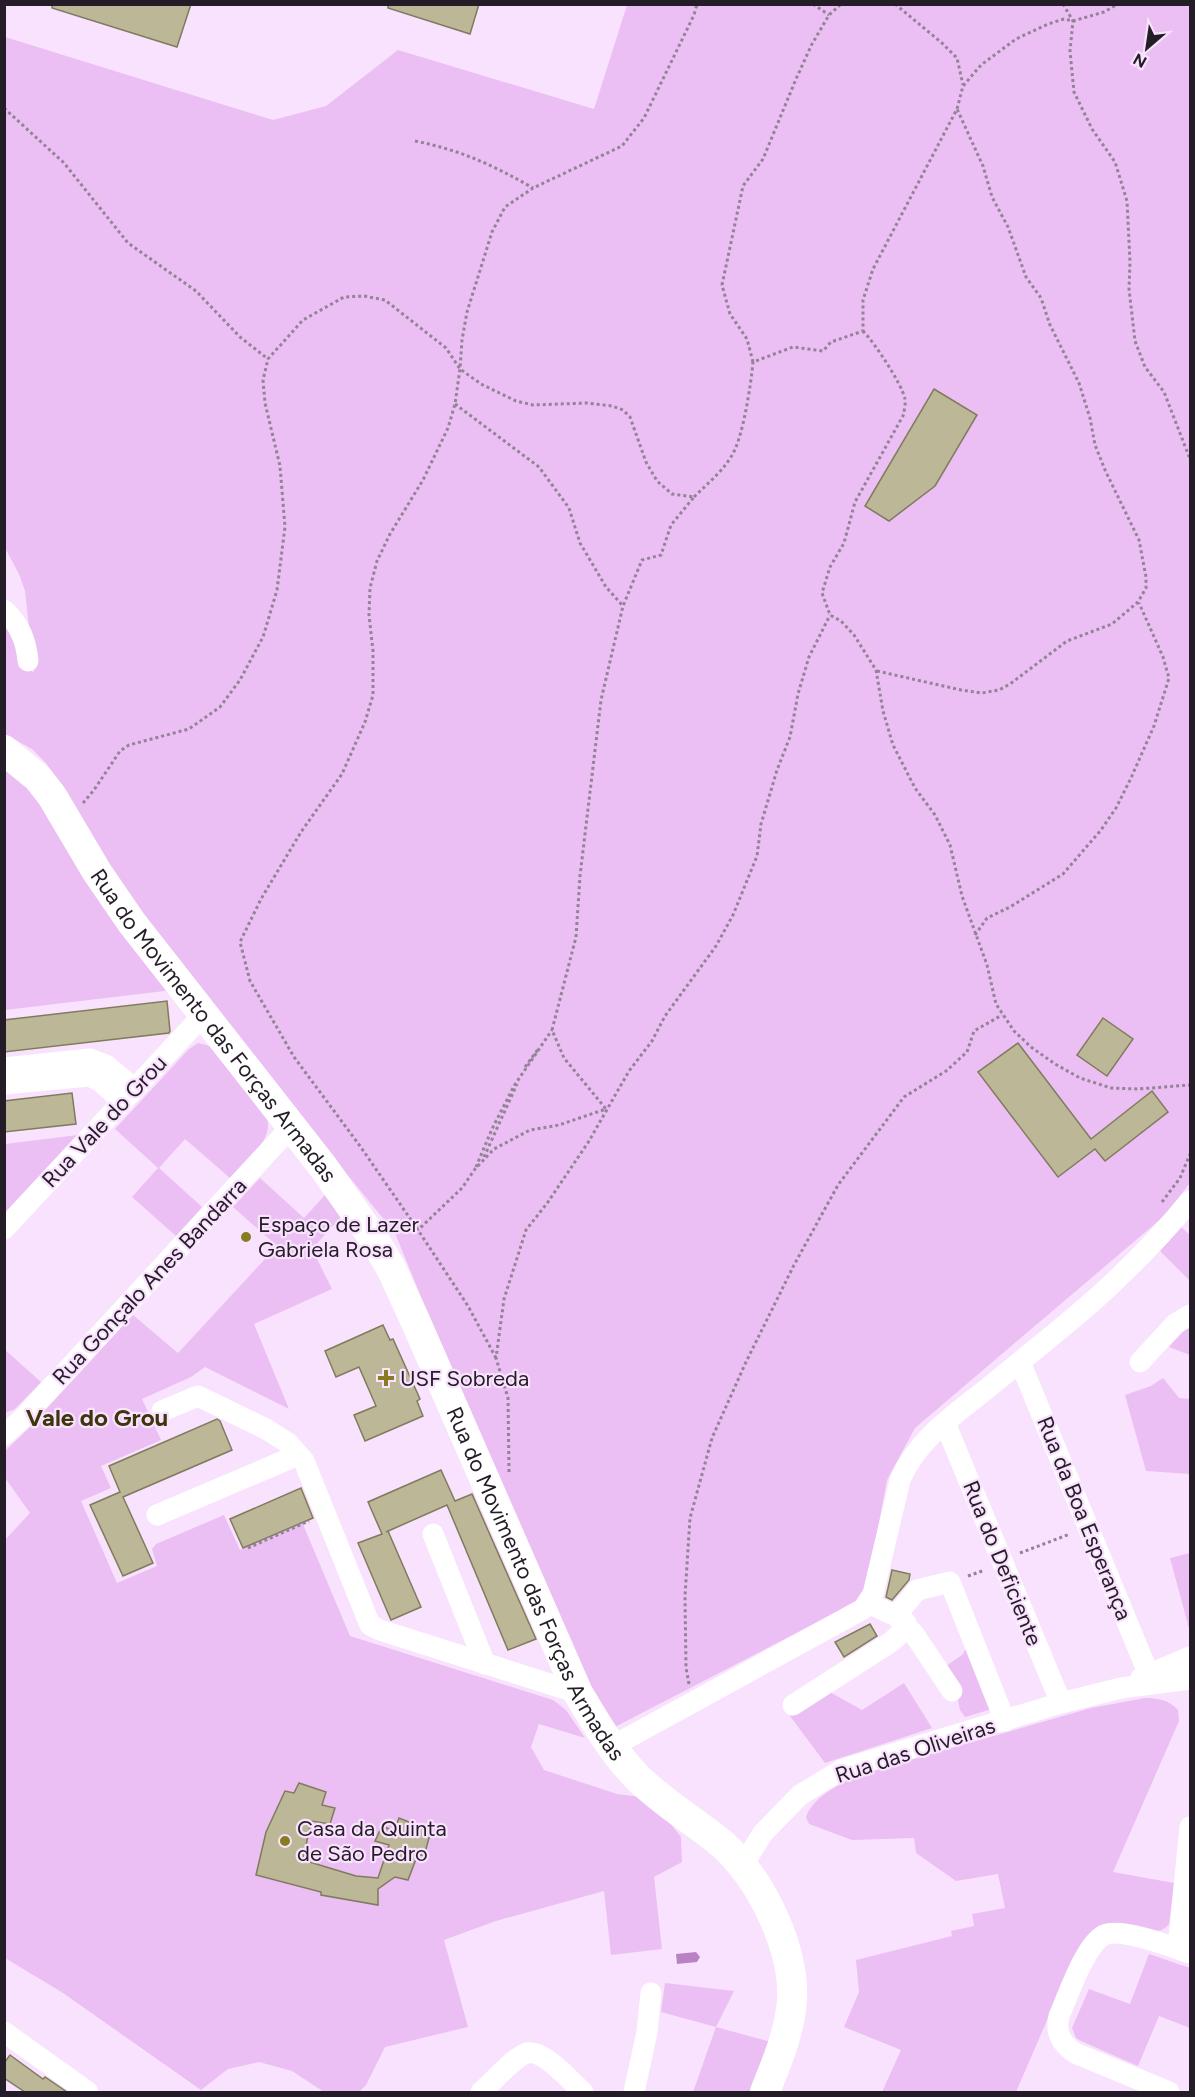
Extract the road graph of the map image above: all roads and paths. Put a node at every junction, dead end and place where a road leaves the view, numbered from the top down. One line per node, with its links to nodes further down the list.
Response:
1 (697, 4): 13 (path)
2 (813, 4): 7 (path)
3 (841, 4): 7 (path)
4 (895, 4): 9 (path)
5 (1063, 4): 8 (path)
6 (1118, 4): 8 (path)
7 (829, 15): 16 (path)
8 (1073, 21): 9 (path); 19 (path)
9 (963, 86): 11 (path)
10 (4, 108): 15 (path)
11 (957, 109): 14 (path); 21 (path)
12 (415, 141): 13 (path)
13 (533, 188): 17 (path)
14 (863, 331): 16 (path); 24 (path)
15 (268, 359): 17 (path); 28 (path)
16 (753, 362): 20 (path)
17 (460, 369): 18 (path); 20 (path)
18 (455, 404): 22 (path); 43 (path)
19 (1191, 459)
20 (694, 497): 22 (path)
21 (1138, 602): 26 (path); 29 (path)
22 (623, 606): 32 (path)
23 (4, 610): 25 (street)
24 (830, 615): 26 (path); 37 (path)
25 (28, 661)
26 (876, 670): 29 (path)
27 (4, 750): 28 (main road, Rua do Movimento das Forças Armadas)
28 (65, 819): 30 (main road, Rua do Movimento das Forças Armadas)
29 (975, 935): 31 (path)
30 (204, 1014): 36 (street, Rua Vale do Grou); 38 (main road, Rua do Movimento das Forças Armadas)
31 (1002, 1015): 35 (path); 67 (path)
32 (552, 1030): 37 (path); 39 (path); 40 (path)
33 (4, 1068): 36 (street)
34 (4, 1084): 36 (street)
35 (1191, 1085)
36 (129, 1095): 42 (street, Rua Vale do Grou)
37 (606, 1109): 39 (path); 45 (path)
38 (292, 1126): 50 (street, Rua Gonçalo Anes Bandarra); 65 (main road, Rua do Movimento das Forças Armadas)
39 (483, 1160): 40 (path)
40 (475, 1169): 43 (path)
41 (1191, 1201): 46 (street)
42 (4, 1229)
43 (418, 1230): 45 (path)
44 (1191, 1316): 47 (street)
45 (496, 1358): 52 (path)
46 (1020, 1362): 49 (street); 61 (street, Rua da Boa Esperança)
47 (1140, 1362)
48 (162, 1411): 51 (street)
49 (945, 1423): 57 (street); 66 (street, Rua do Deficiente)
50 (4, 1435)
51 (298, 1455): 53 (street); 54 (street)
52 (509, 1475)
53 (325, 1514): 56 (path); 60 (street)
54 (157, 1515)
55 (432, 1534): 60 (street)
56 (248, 1548)
57 (868, 1603): 58 (street); 67 (street)
58 (901, 1620): 64 (street); 68 (street); 69 (street)
59 (1191, 1657): 61 (street, Rua das Oliveiras)
60 (485, 1664): 65 (street)
61 (1149, 1675): 63 (street, Rua das Oliveiras)
62 (1191, 1679): 63 (street, Rua das Oliveiras)
63 (1122, 1688): 66 (street, Rua das Oliveiras)
64 (952, 1691)
65 (578, 1693): 70 (main road, Rua do Movimento das Forças Armadas)
66 (1061, 1703): 69 (street, Rua das Oliveiras)
67 (692, 1704): 70 (street)
68 (793, 1705)
69 (1005, 1721): 72 (street, Rua das Oliveiras)
70 (611, 1747): 72 (main road, Rua do Movimento das Forças Armadas)
71 (1191, 1827): 73 (street)
72 (743, 1865): 80 (main road, Rua do Movimento das Forças Armadas)
73 (1184, 1951): 81 (street)
74 (651, 1993): 79 (street)
75 (4, 2032): 76 (street)
76 (88, 2092)
77 (481, 2092): 78 (street)
78 (583, 2092)
79 (633, 2092)
80 (765, 2092)
81 (1169, 2092)

